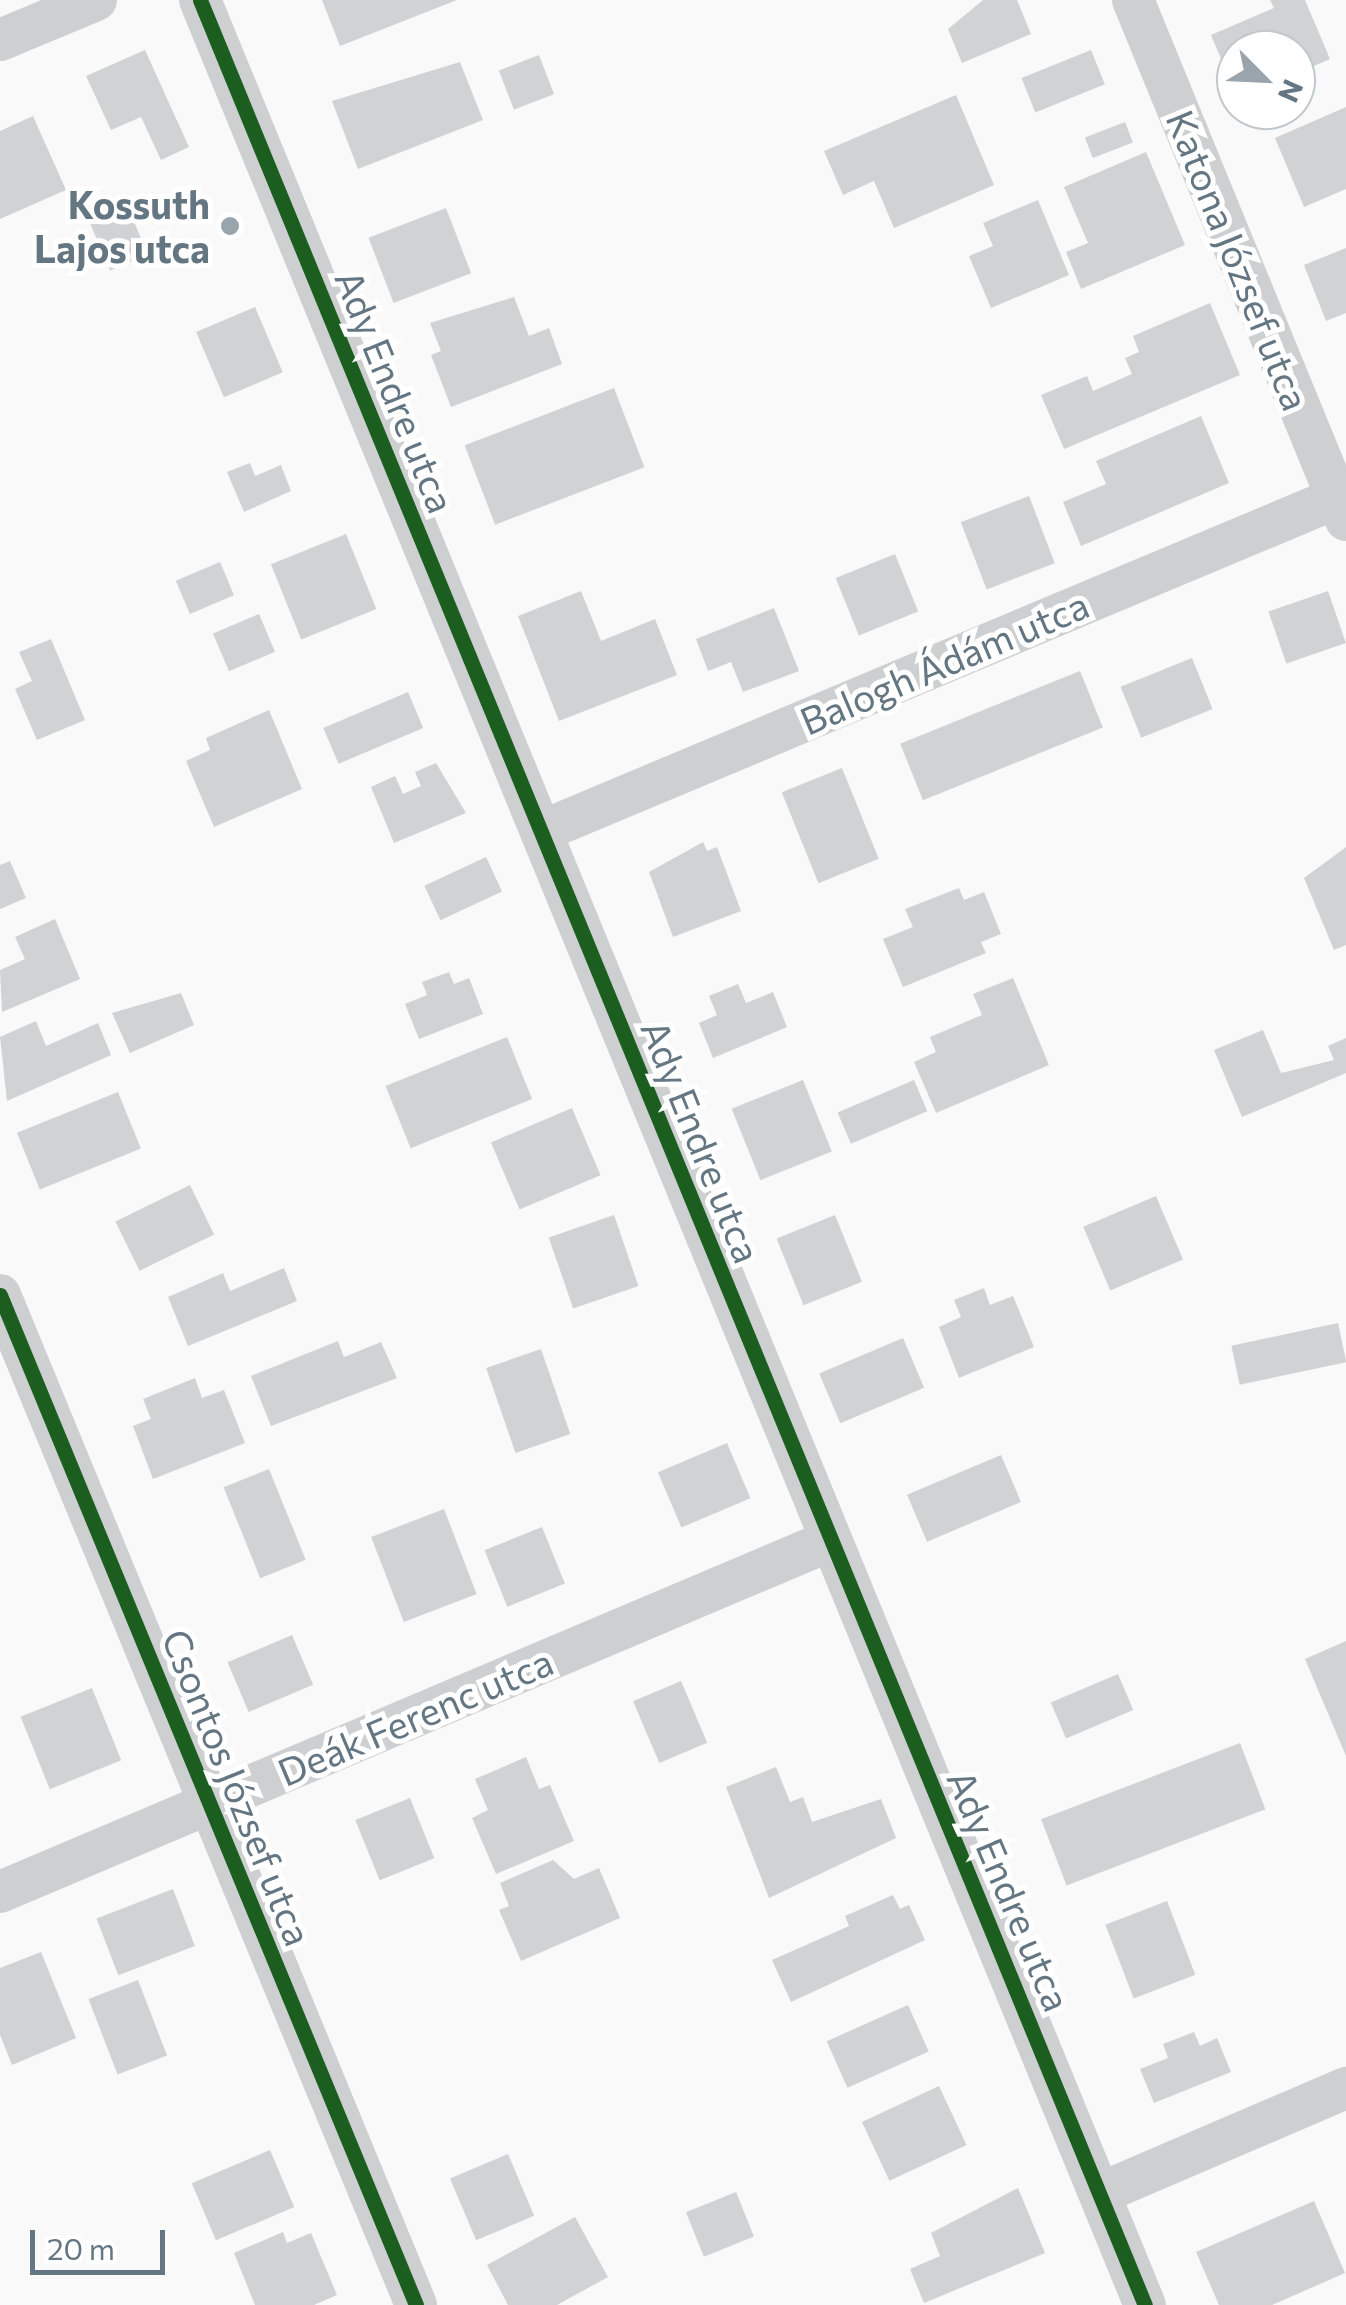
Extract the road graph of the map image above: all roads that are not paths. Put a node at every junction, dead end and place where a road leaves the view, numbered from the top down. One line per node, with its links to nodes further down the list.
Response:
1 (96, 0): 4 (street)
2 (200, 0): 6 (street, Ady Endre utca)
3 (1133, 0): 5 (street, Katona József utca)
4 (0, 40)
5 (1343, 504): 6 (street, Balogh Ádám utca)
6 (542, 831): 8 (street, Ady Endre utca)
7 (0, 1294): 9 (street, Csontos József utca)
8 (829, 1540): 9 (street, Deák Ferenc utca); 12 (street, Ady Endre utca)
9 (209, 1803): 10 (street, Deák Ferenc utca); 13 (street, Csontos József utca)
10 (0, 1892)
11 (1346, 2088): 12 (street)
12 (1101, 2193): 14 (street, Ady Endre utca)
13 (416, 2305)
14 (1146, 2305)

